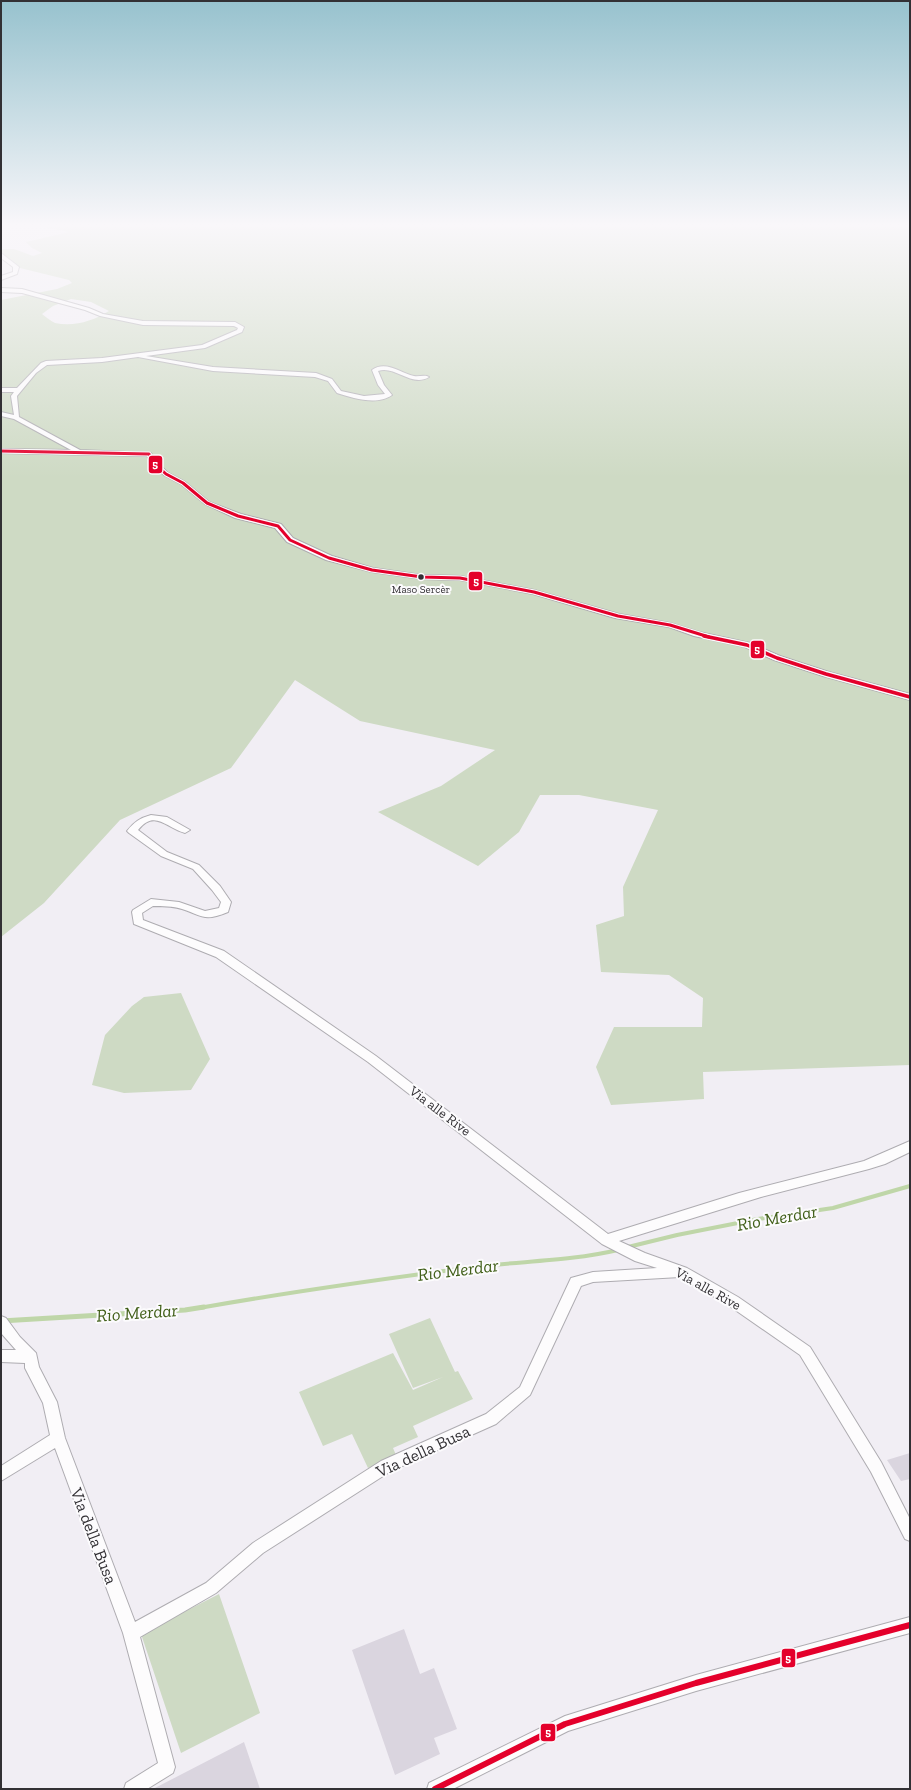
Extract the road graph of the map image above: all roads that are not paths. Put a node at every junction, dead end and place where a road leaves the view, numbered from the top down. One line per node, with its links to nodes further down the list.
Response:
1 (91, 311): 2 (street)
2 (136, 355): 3 (street); 5 (street)
3 (426, 377)
4 (1, 390): 5 (street)
5 (18, 390): 7 (street)
6 (1, 414): 7 (street)
7 (16, 418): 9 (street)
8 (1, 451): 9 (street)
9 (79, 452): 10 (street)
10 (910, 697)
11 (185, 830): 13 (street, Via alle Rive)
12 (910, 1146): 13 (street)
13 (606, 1240): 14 (street, Via alle Rive)
14 (682, 1272): 20 (street, Via alle Rive); 22 (street, Via della Busa)
15 (1, 1322): 17 (street)
16 (1, 1356): 17 (street)
17 (31, 1357): 18 (street, Via della Busa)
18 (58, 1438): 19 (street); 22 (street, Via della Busa)
19 (1, 1474)
20 (910, 1534)
21 (910, 1626): 24 (street)
22 (131, 1633): 23 (street, Via della Busa)
23 (132, 1789)
24 (435, 1789)

